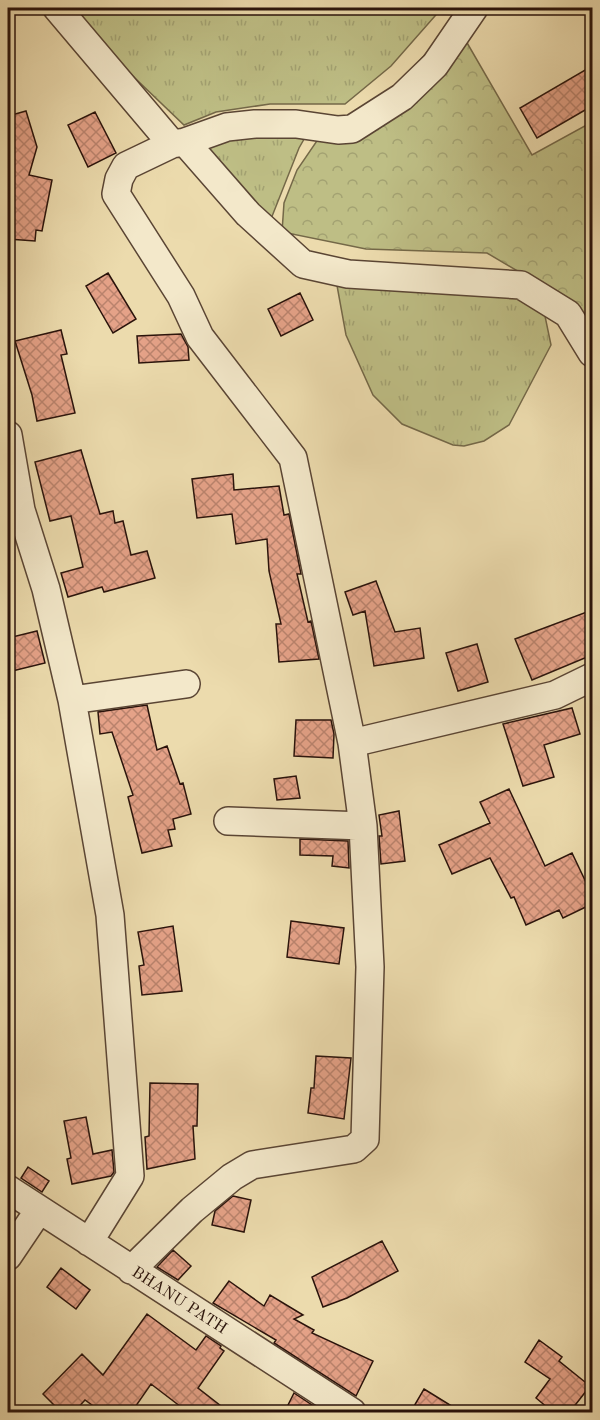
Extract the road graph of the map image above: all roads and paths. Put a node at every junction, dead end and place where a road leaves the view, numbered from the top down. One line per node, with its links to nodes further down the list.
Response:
1 (57, 8): 3 (street)
2 (474, 8): 3 (street)
3 (178, 143): 4 (street); 9 (street)
4 (592, 353)
5 (8, 435): 8 (street)
6 (592, 677): 9 (street)
7 (186, 684): 8 (street)
8 (72, 700): 14 (street)
9 (352, 743): 11 (street)
10 (228, 821): 11 (street)
11 (363, 826): 16 (street)
12 (8, 1189): 13 (street, BHANU PATH)
13 (39, 1210): 14 (street, BHANU PATH); 15 (street)
14 (89, 1242): 16 (street, BHANU PATH)
15 (8, 1256)
16 (131, 1270): 17 (street, BHANU PATH)
17 (352, 1413)

